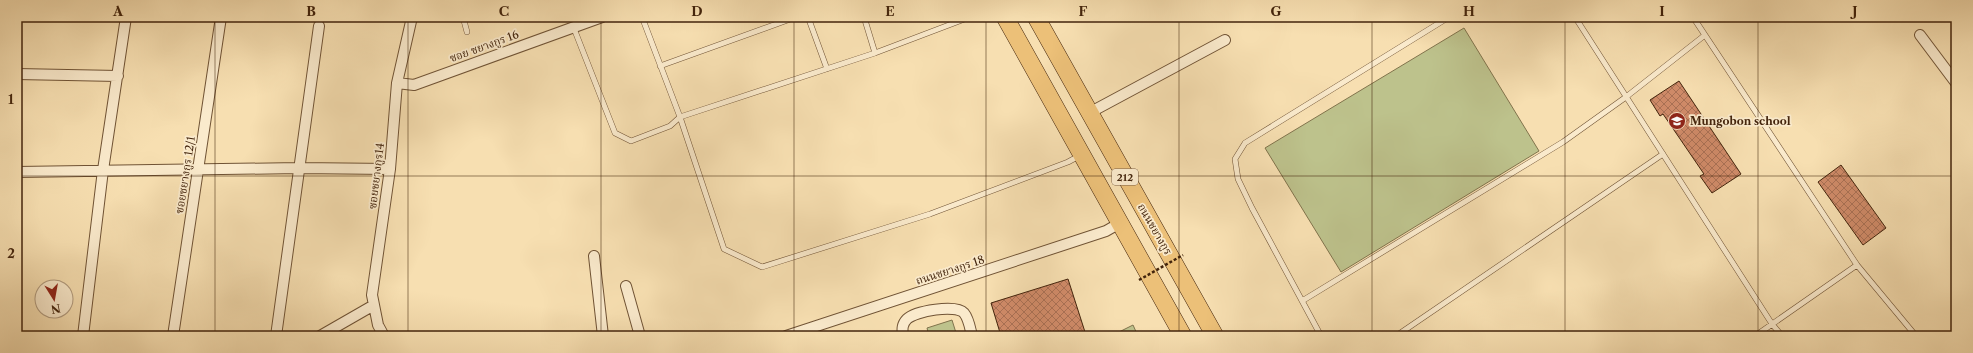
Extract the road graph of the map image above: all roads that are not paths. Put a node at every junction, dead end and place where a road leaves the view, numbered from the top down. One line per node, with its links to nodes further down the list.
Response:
1 (126, 17): 26 (street)
2 (220, 17): 35 (street, ซอยชยางกูร 12/1)
3 (412, 17): 28 (street, ซอยชยางกูร14)
4 (463, 17): 18 (lane)
5 (602, 17): 17 (street, ซอย ชยางกูร 16)
6 (642, 17): 23 (lane)
7 (796, 17): 23 (lane)
8 (808, 17): 24 (lane)
9 (864, 17): 22 (lane)
10 (970, 17): 22 (lane)
11 (1005, 17): 32 (main road, 212)
12 (1036, 17): 30 (main road, ถนนชยางกูร / 212)
13 (1449, 17): 43 (lane)
14 (1575, 17): 29 (lane)
15 (1693, 17): 19 (lane)
16 (319, 26): 34 (street)
17 (573, 26): 28 (street, ซอย ชยางกูร 16); 31 (lane)
18 (468, 32)
19 (1705, 35): 29 (lane); 41 (lane)
20 (1920, 35): 27 (street)
21 (1226, 40): 30 (street)
22 (875, 53): 24 (lane)
23 (660, 66): 31 (lane)
24 (827, 69): 31 (lane)
25 (17, 74): 26 (street)
26 (118, 76): 37 (street)
27 (1956, 83)
28 (397, 84): 36 (street, ซอยชยางกูร14)
29 (1626, 97): 33 (lane); 43 (lane)
30 (1089, 113): 57 (main road, ถนนชยางกูร / 212)
31 (680, 117): 32 (lane)
32 (1082, 154): 39 (main road, 212)
33 (1663, 154): 45 (lane); 59 (lane)
34 (299, 168): 35 (street); 36 (street); 48 (street)
35 (197, 169): 37 (street); 47 (street, ซอยชยางกูร 12/1)
36 (390, 169): 44 (street, ซอยชยางกูร14)
37 (103, 170): 38 (street); 46 (street)
38 (17, 172)
39 (1120, 223): 53 (street, ถนนชยางกูร 18); 56 (main road, 212)
40 (594, 256): 51 (street)
41 (1857, 265): 45 (lane); 62 (lane)
42 (626, 286): 52 (street)
43 (1302, 300): 58 (lane)
44 (374, 305): 49 (street); 50 (street, ซอยชยางกูร14)
45 (1772, 324): 60 (lane); 61 (lane)
46 (83, 336)
47 (172, 336)
48 (276, 336)
49 (320, 336)
50 (384, 336)
51 (603, 336)
52 (640, 336)
53 (786, 336)
54 (903, 336): 55 (street)
55 (972, 336)
56 (1183, 336)
57 (1215, 336)
58 (1321, 336)
59 (1396, 336)
60 (1755, 336)
61 (1782, 336)
62 (1916, 336)

